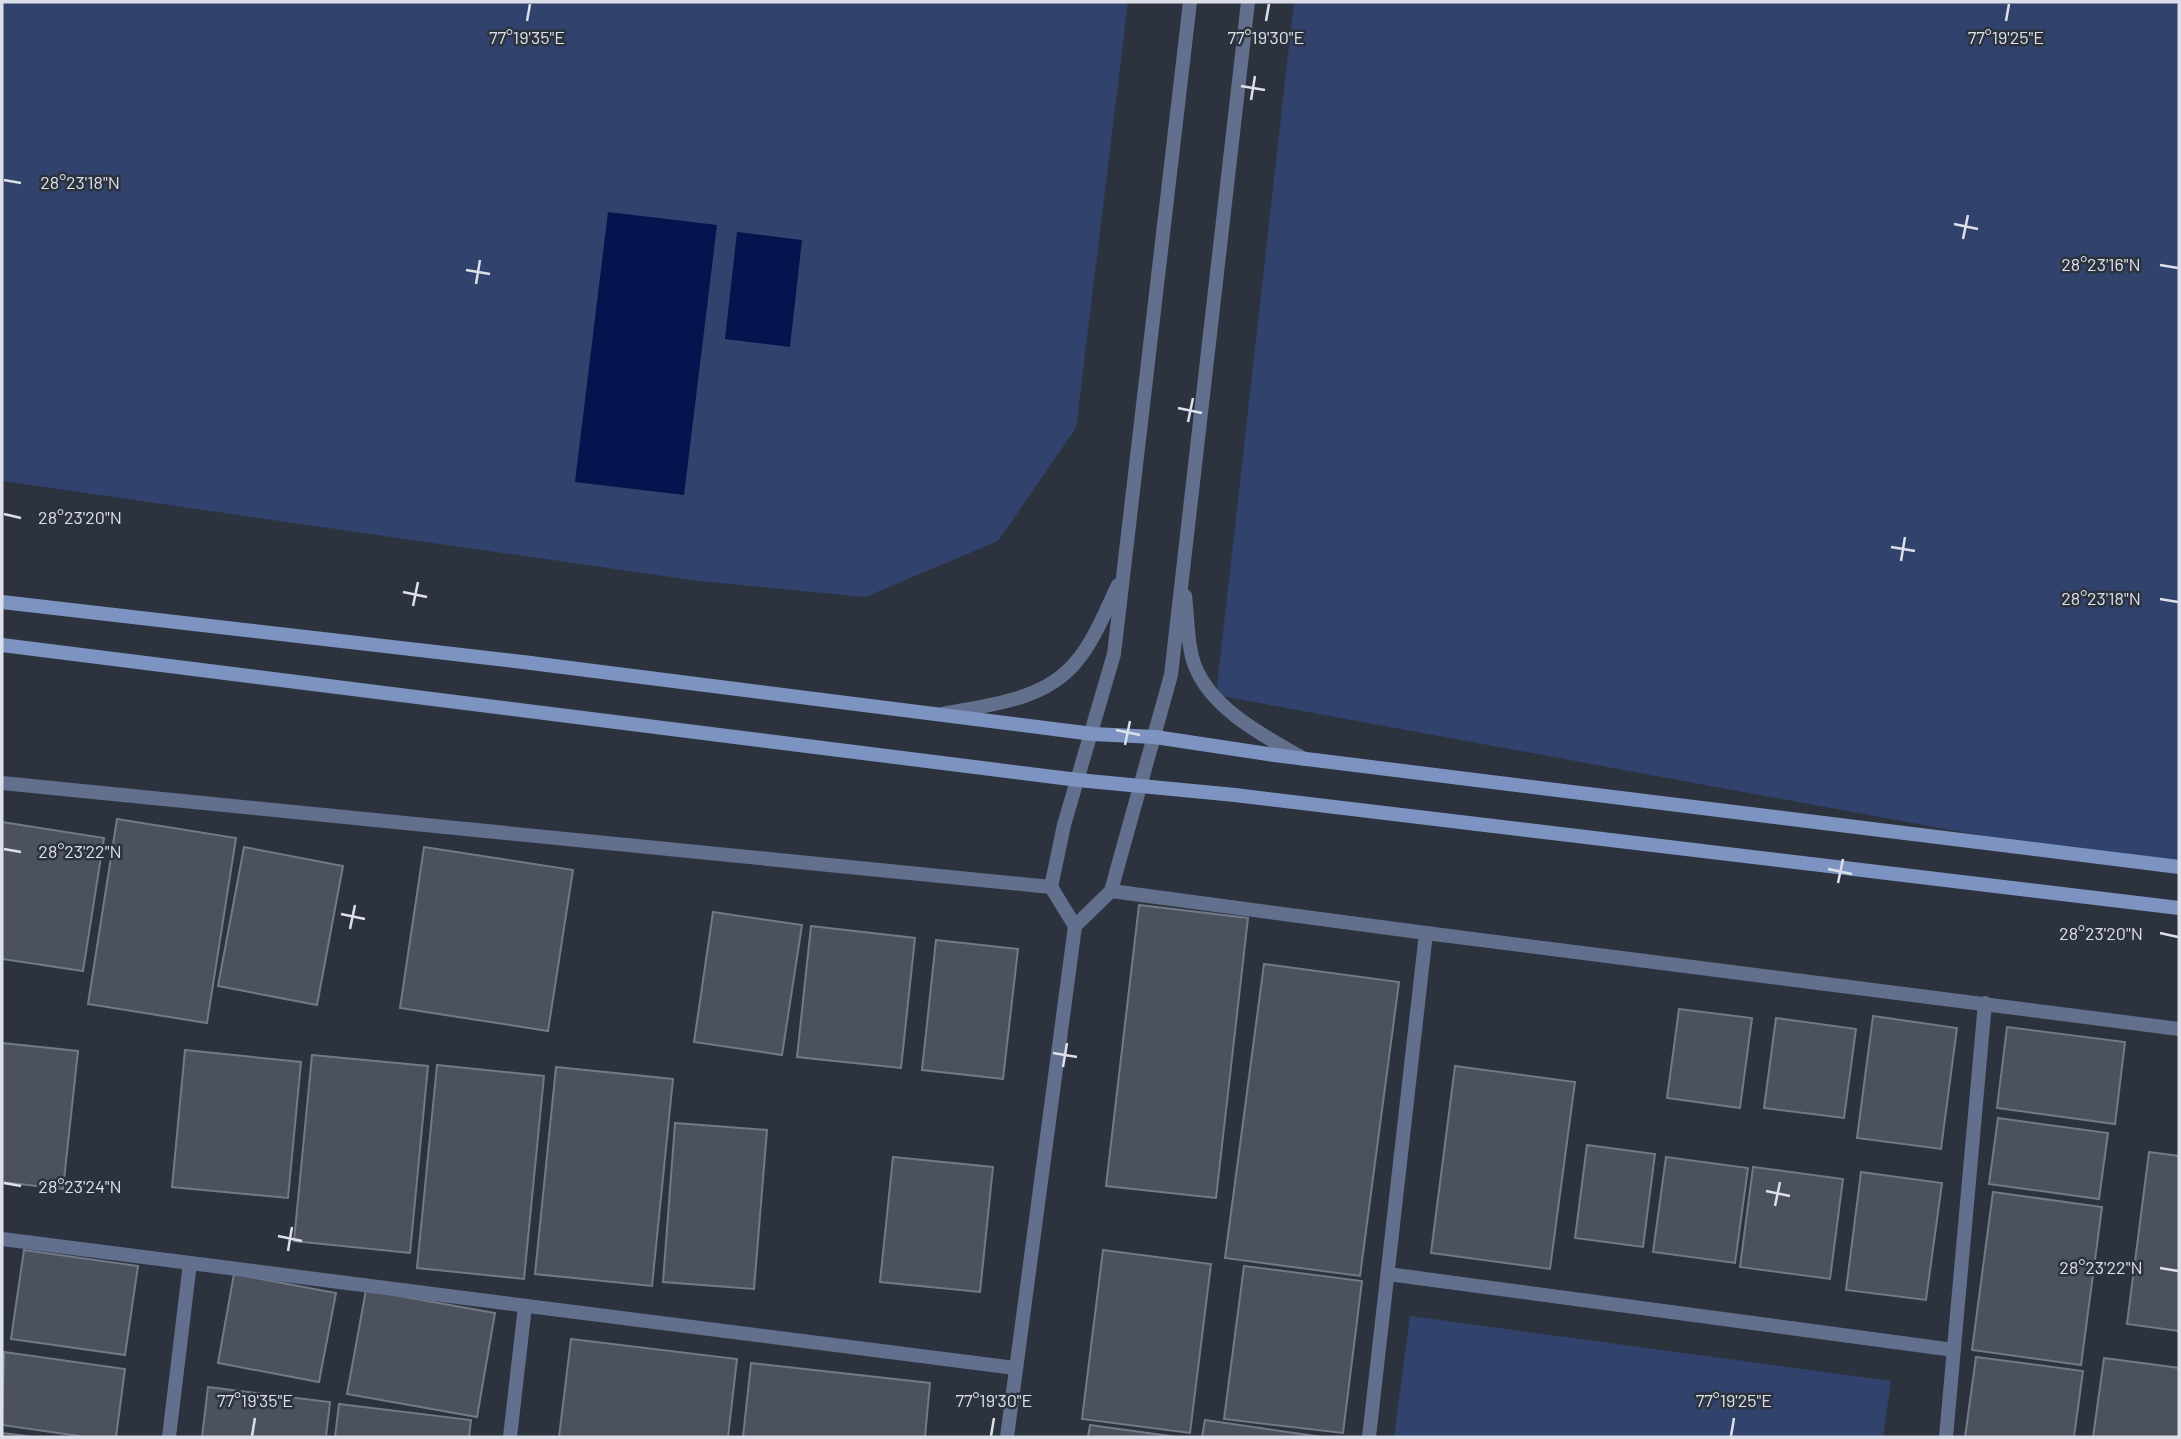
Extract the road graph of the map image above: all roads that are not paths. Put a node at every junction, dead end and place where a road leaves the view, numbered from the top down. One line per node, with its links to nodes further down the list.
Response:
1 (1190, 2): 3 (street)
2 (1248, 2): 4 (street)
3 (1124, 571): 7 (street); 8 (street)
4 (1182, 574): 9 (street); 10 (street)
5 (2, 602): 7 (main road)
6 (2, 645): 11 (main road)
7 (940, 714): 8 (main road)
8 (1093, 734): 9 (main road); 11 (street)
9 (1155, 737): 10 (main road); 13 (street)
10 (1304, 759): 14 (main road)
11 (1078, 780): 13 (main road); 15 (street)
12 (2, 783): 15 (street)
13 (1139, 788): 16 (street); 17 (main road)
14 (2179, 867)
15 (1051, 887): 18 (street)
16 (1111, 891): 18 (street); 19 (street)
17 (2179, 908)
18 (1075, 926): 27 (street)
19 (1426, 933): 20 (street); 24 (street)
20 (1984, 1003): 21 (street); 26 (street)
21 (2179, 1029)
22 (2, 1239): 23 (street)
23 (190, 1263): 25 (street); 28 (street)
24 (1388, 1274): 26 (street); 31 (street)
25 (526, 1306): 27 (street); 29 (street)
26 (1954, 1350): 32 (street)
27 (1015, 1368): 30 (street)
28 (169, 1437)
29 (510, 1437)
30 (1006, 1437)
31 (1369, 1437)
32 (1946, 1437)

